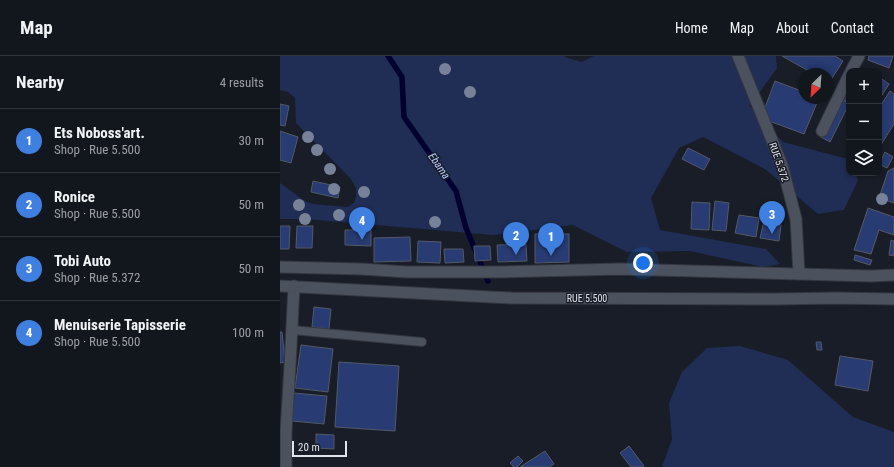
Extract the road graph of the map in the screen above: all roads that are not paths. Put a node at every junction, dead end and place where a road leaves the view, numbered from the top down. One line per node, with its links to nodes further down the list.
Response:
1 (738, 56): 7 (main road, RUE 5.372)
2 (859, 56): 3 (main road)
3 (853, 68)
4 (846, 81): 5 (main road)
5 (822, 131)
6 (280, 266): 7 (main road)
7 (799, 274): 8 (main road)
8 (894, 275)
9 (280, 286): 10 (main road, RUE 5.500)
10 (294, 286): 11 (main road, RUE 5.500); 12 (main road)
11 (894, 299)
12 (292, 330): 13 (lane); 14 (main road)
13 (422, 342)
14 (286, 467)

